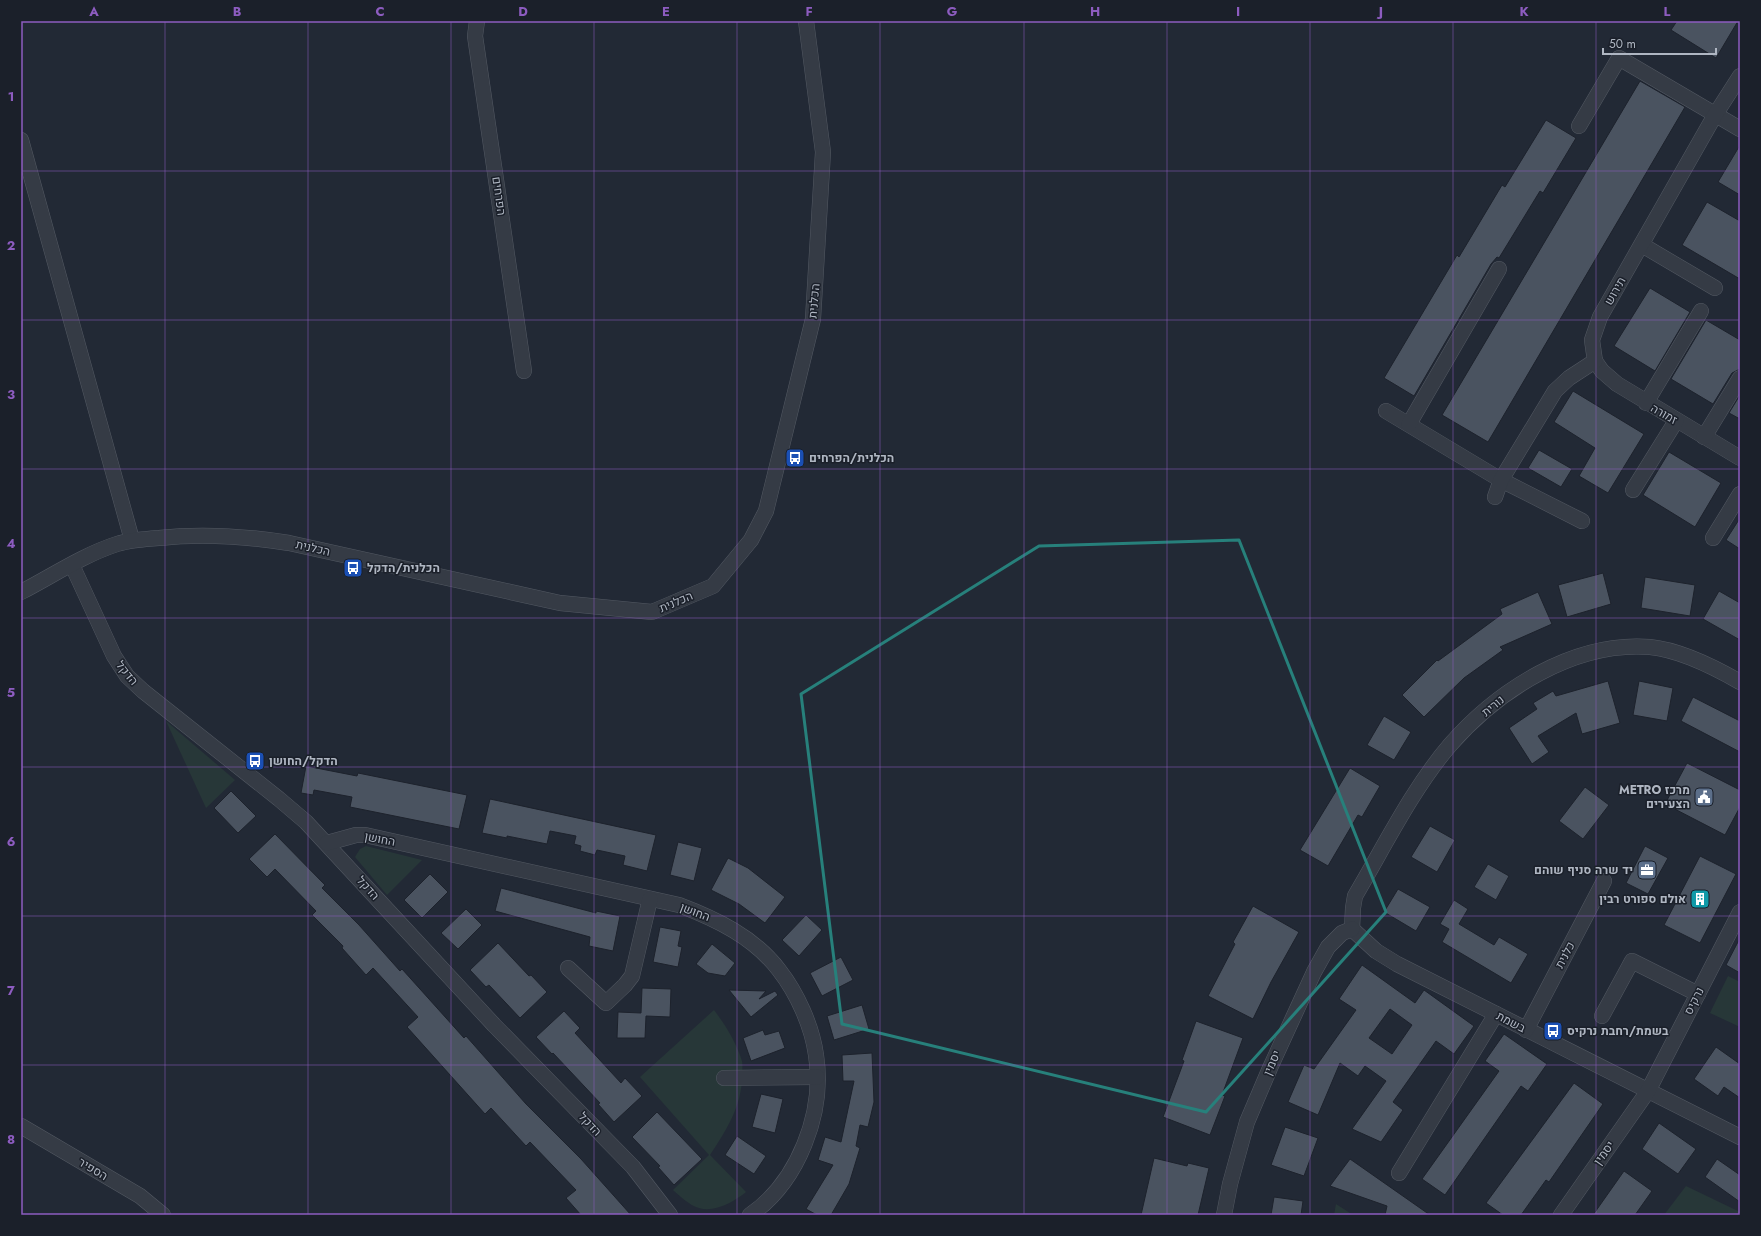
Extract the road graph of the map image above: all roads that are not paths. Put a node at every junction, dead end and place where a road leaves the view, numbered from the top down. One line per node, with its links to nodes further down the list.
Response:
1 (477, 21): 13 (street, הפרחים)
2 (806, 21): 27 (street, הכלנית)
3 (1740, 76): 4 (street, תירוש)
4 (1716, 115): 5 (street); 6 (street); 8 (street, תירוש)
5 (1580, 126)
6 (1740, 129)
7 (21, 140): 27 (street)
8 (1642, 245): 10 (street); 12 (street, תירוש)
9 (1499, 269): 18 (street)
10 (1715, 288)
11 (1701, 311): 15 (street)
12 (1595, 361): 15 (street, זמורה); 21 (street)
13 (524, 371)
14 (1740, 378): 19 (street)
15 (1646, 403): 17 (street, זמורה)
16 (1386, 411): 18 (street)
17 (1676, 421): 19 (street, זמורה); 22 (street)
18 (1409, 424): 21 (street)
19 (1704, 436): 20 (street, זמורה)
20 (1740, 458)
21 (1500, 480): 24 (street); 25 (street)
22 (1633, 490)
23 (1740, 494): 26 (street)
24 (1495, 497)
25 (1582, 521)
26 (1713, 538)
27 (132, 540): 28 (street, הכלנית)
28 (72, 565): 29 (street, הכלנית); 31 (street, הדקל)
29 (21, 592)
30 (1740, 682): 35 (street, נורית)
31 (327, 844): 33 (street, החושן); 48 (street, הדקל)
32 (1604, 881): 40 (street, כלנית)
33 (650, 899): 36 (street); 41 (street, החושן)
34 (1740, 912): 37 (street, נרקיס)
35 (1352, 929): 38 (street, בשמת); 50 (street, יסמין)
36 (568, 968)
37 (1698, 994): 39 (street); 43 (street, נרקיס)
38 (1496, 1014): 40 (street, בשמת); 46 (street)
39 (1602, 1016)
40 (1526, 1030): 43 (street, בשמת)
41 (817, 1077): 42 (street); 49 (street, החושן)
42 (724, 1078)
43 (1648, 1091): 45 (street, בשמת); 51 (street, יסמין)
44 (21, 1126): 47 (street, הספיר)
45 (1740, 1137)
46 (1399, 1173)
47 (163, 1215)
48 (670, 1215)
49 (750, 1215)
50 (1224, 1215)
51 (1560, 1215)

